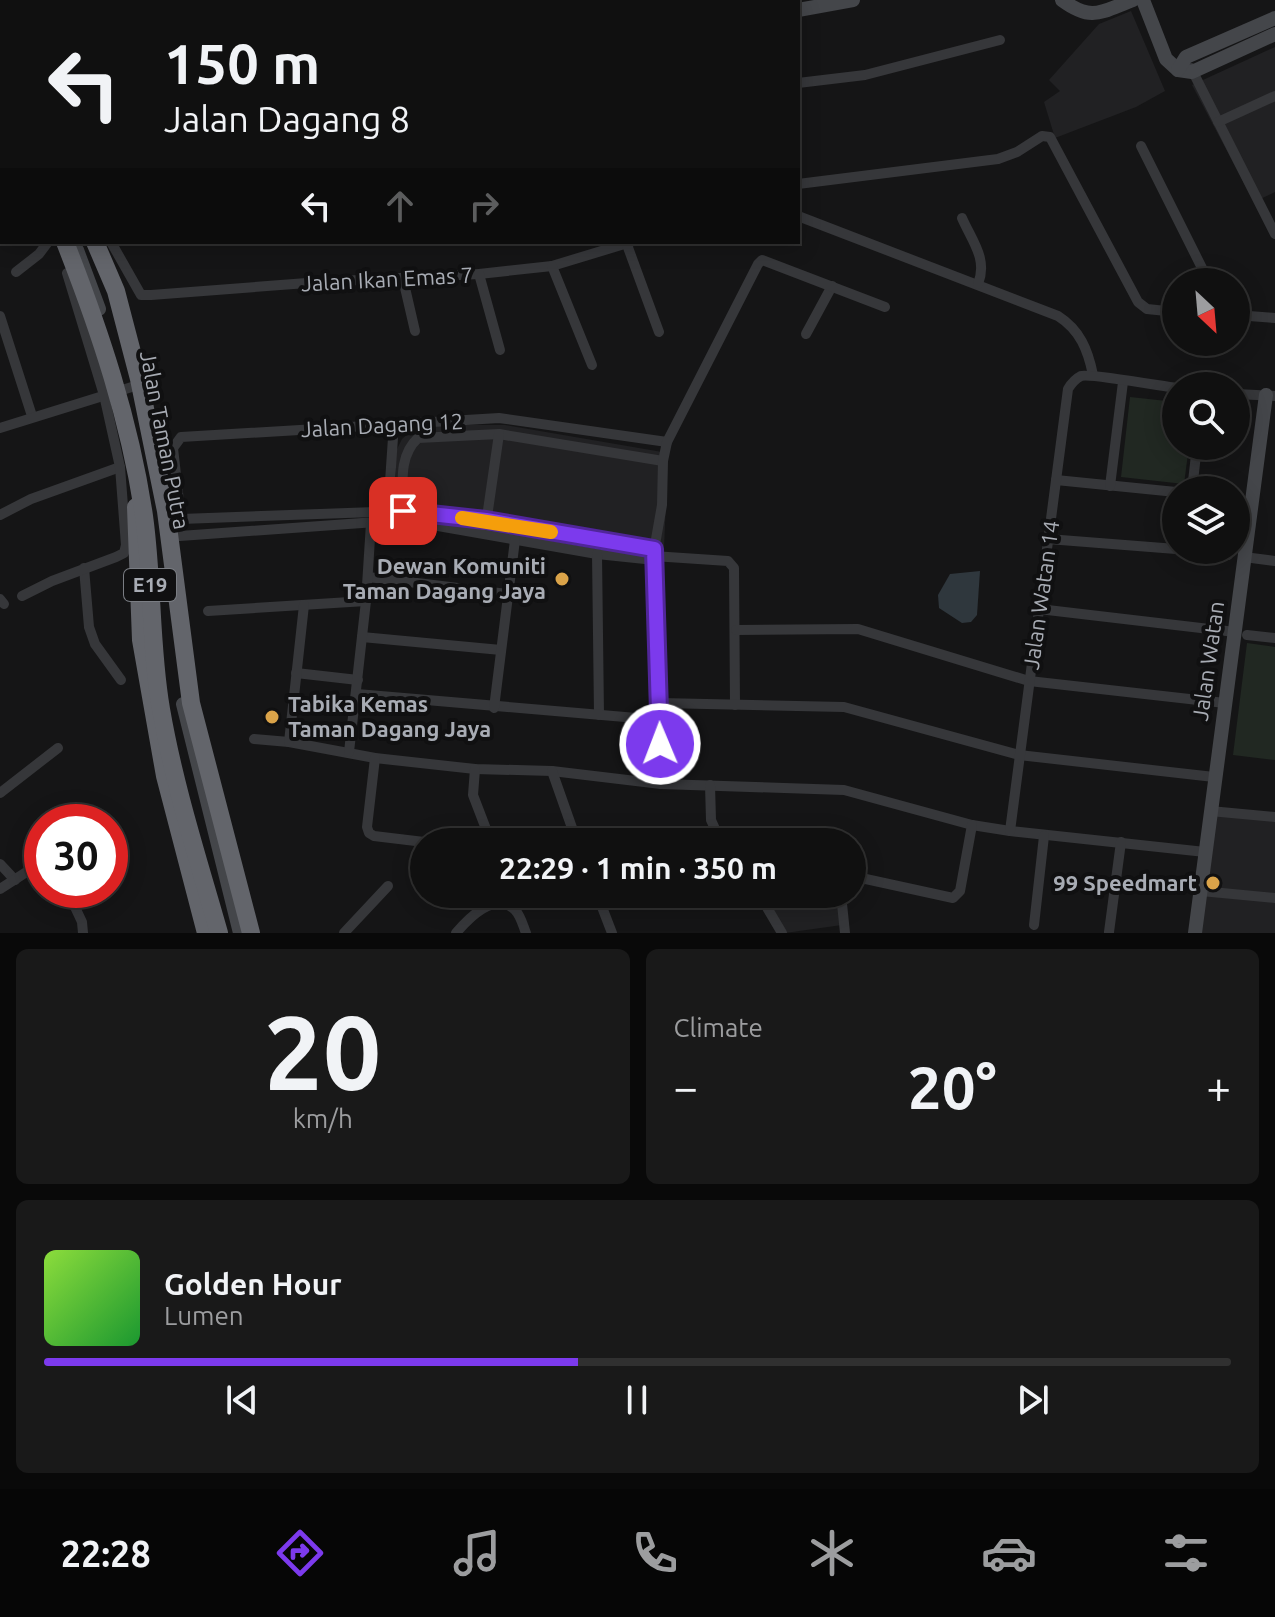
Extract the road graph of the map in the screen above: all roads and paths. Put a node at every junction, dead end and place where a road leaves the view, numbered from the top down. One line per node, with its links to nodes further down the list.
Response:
1 (853, 0): 5 (street)
2 (1062, 0): 3 (street)
3 (1133, 0)
4 (1143, 0): 9 (street)
5 (800, 10)
6 (1275, 18): 9 (street)
7 (1275, 34): 9 (street)
8 (1000, 40): 10 (street)
9 (1185, 67): 12 (street)
10 (800, 83)
11 (1275, 96): 12 (street)
12 (1218, 122): 17 (street)
13 (1141, 146): 27 (street)
14 (800, 184): 35 (street)
15 (800, 217): 32 (street)
16 (962, 218): 32 (street)
17 (1275, 234)
18 (46, 244): 28 (street)
19 (66, 244): 147 (highway, E19, bridge)
20 (75, 244): 48 (street, Jalan Taman Putra)
21 (89, 244): 48 (street, Jalan Taman Putra)
22 (96, 244): 149 (highway, E19, bridge)
23 (112, 244): 31 (street, Jalan Ikan Emas 7)
24 (622, 244): 26 (street, Jalan Ikan Emas 7)
25 (629, 244): 40 (street)
26 (552, 266): 30 (street, Jalan Ikan Emas 7); 44 (street)
27 (1202, 268)
28 (16, 272)
29 (67, 273): 49 (street)
30 (479, 274): 31 (street, Jalan Ikan Emas 7); 43 (street)
31 (403, 279): 39 (street)
32 (978, 284): 45 (street)
33 (832, 286): 34 (street); 41 (street); 56 (street)
34 (885, 307)
35 (1162, 311)
36 (0, 316): 42 (street)
37 (1250, 316): 38 (street)
38 (1275, 318)
39 (415, 331)
40 (659, 332)
41 (806, 334)
42 (4, 345): 52 (street)
43 (500, 350)
44 (592, 365)
45 (1093, 375): 46 (street); 59 (street, Jalan Watan 14)
46 (1123, 382): 47 (street); 60 (street)
47 (1162, 386)
48 (129, 388): 49 (street); 58 (street, Jalan Taman Putra); 68 (street, Jalan Taman Putra)
49 (104, 395): 52 (street); 58 (street)
50 (1250, 395): 51 (street)
51 (1270, 396): 66 (street, Jalan Watan)
52 (32, 416): 54 (street)
53 (394, 423): 56 (street, Jalan Dagang 12); 62 (street); 62 (street, Jalan Dagang 12)
54 (0, 428)
55 (499, 434): 57 (street); 63 (street); 65 (street)
56 (667, 442): 57 (street)
57 (663, 461): 75 (street)
58 (127, 462): 64 (street); 80 (street); 84 (highway); 102 (street, Jalan Taman Putra)
59 (1056, 480): 60 (street); 71 (street, Jalan Watan 14)
60 (1110, 486): 61 (street)
61 (1162, 491)
62 (388, 511): 63 (street)
63 (403, 511): 65 (street)
64 (0, 515)
65 (486, 520): 69 (street); 75 (street)
66 (1250, 520)
67 (371, 523): 69 (street); 70 (street); 81 (street)
68 (160, 525): 70 (street); 74 (street, Jalan Taman Putra)
69 (484, 534): 72 (street)
70 (180, 536): 74 (street)
71 (1048, 539): 73 (street); 87 (street, Jalan Watan 14)
72 (515, 540): 76 (street); 82 (street)
73 (1162, 548)
74 (164, 549): 148 (street, Jalan Taman Putra)
75 (653, 553): 76 (street); 89 (street); 99 (street)
76 (597, 554): 104 (street)
77 (1250, 558): 78 (street)
78 (1275, 561)
79 (1244, 564): 90 (street, Jalan Watan)
80 (84, 568): 83 (street); 95 (street)
81 (368, 577): 82 (street); 85 (street)
82 (507, 594): 93 (street)
83 (22, 596)
84 (139, 598): 102 (highway); 146 (highway)
85 (366, 601): 86 (street); 91 (street)
86 (304, 605): 88 (street); 94 (street)
87 (1039, 609): 90 (street); 97 (street, Jalan Watan 14)
88 (208, 611)
89 (736, 630): 97 (street); 101 (street)
90 (1241, 634): 92 (street); 100 (street, Jalan Watan)
91 (362, 637): 93 (street); 96 (street)
92 (1275, 638)
93 (501, 650): 103 (street)
94 (296, 673): 96 (street); 107 (street)
95 (121, 680)
96 (358, 680): 98 (street)
97 (1029, 681): 100 (street); 110 (street, Jalan Watan 14)
98 (357, 694): 103 (street); 109 (street)
99 (660, 703): 101 (street); 105 (street)
100 (1225, 703): 114 (street, Jalan Watan)
101 (735, 705): 110 (street)
102 (169, 708): 147 (street, Jalan Taman Putra)
103 (494, 708): 104 (street)
104 (599, 715): 105 (street)
105 (660, 720): 115 (street)
106 (254, 739): 107 (street)
107 (289, 742): 109 (street)
108 (58, 748): 117 (street)
109 (349, 752): 111 (street)
110 (1019, 755): 114 (street); 124 (street, Jalan Watan 14)
111 (375, 758): 112 (street); 126 (street)
112 (475, 769): 113 (street); 121 (street)
113 (552, 771): 115 (street); 122 (street)
114 (1214, 777): 118 (street, Jalan Watan)
115 (661, 784): 116 (street)
116 (710, 785): 120 (street); 123 (street)
117 (0, 793)
118 (1210, 811): 119 (street); 128 (street, Jalan Watan)
119 (1275, 817)
120 (972, 825): 124 (street); 131 (street)
121 (486, 828)
122 (572, 828)
123 (715, 828)
124 (1010, 831): 125 (street)
125 (1044, 836): 127 (street); 143 (street)
126 (410, 840)
127 (1121, 842): 128 (street); 144 (street)
128 (1205, 852): 135 (street, Jalan Watan)
129 (0, 864): 132 (street)
130 (24, 874): 132 (street)
131 (866, 879)
132 (15, 880): 134 (street)
133 (388, 886): 150 (street)
134 (0, 889)
135 (1201, 891): 136 (street); 156 (street, Jalan Watan)
136 (1275, 898)
137 (75, 908): 145 (street)
138 (484, 908): 151 (street)
139 (512, 908): 152 (street)
140 (602, 908): 153 (street)
141 (768, 908): 154 (street)
142 (842, 908): 155 (street)
143 (1034, 925)
144 (1109, 932)
145 (83, 933)
146 (206, 933)
147 (221, 933)
148 (240, 933)
149 (251, 933)
150 (344, 933)
151 (456, 933)
152 (526, 933)
153 (612, 933)
154 (782, 933)
155 (845, 933)
156 (1195, 933)

